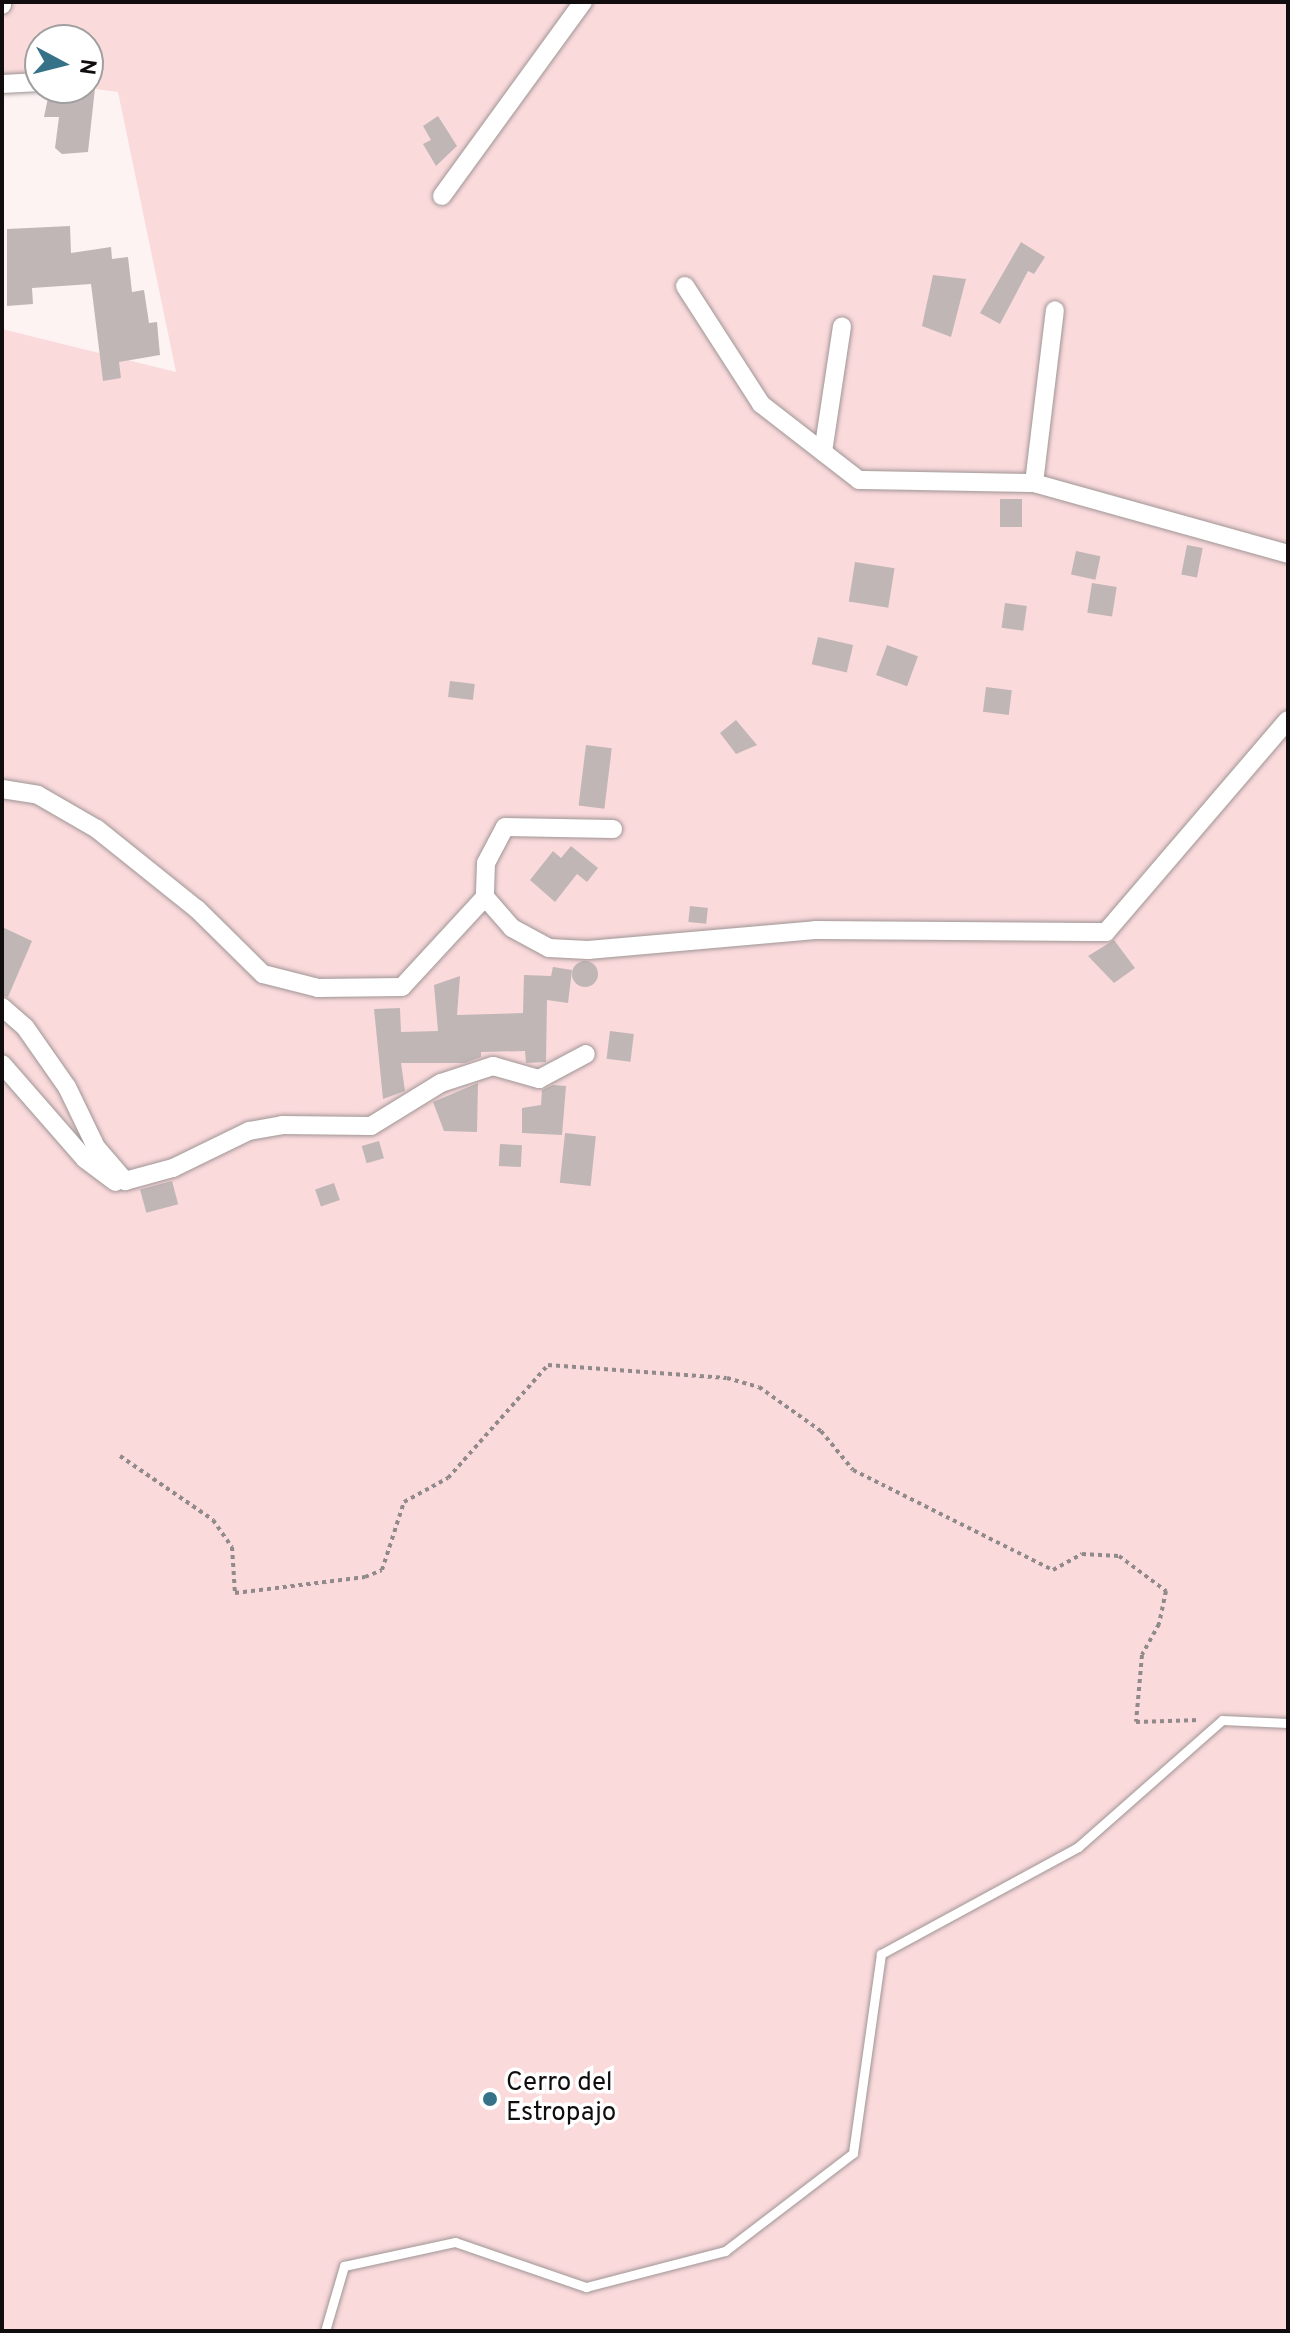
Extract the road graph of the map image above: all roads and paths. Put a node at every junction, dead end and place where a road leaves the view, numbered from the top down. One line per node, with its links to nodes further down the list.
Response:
1 (583, 2): 4 (street)
2 (24, 83): 3 (street)
3 (2, 84)
4 (442, 196)
5 (685, 286): 8 (street)
6 (1055, 310): 9 (street)
7 (842, 326): 8 (street)
8 (823, 452): 9 (street)
9 (1034, 483): 10 (street)
10 (1288, 554)
11 (1288, 720): 14 (street)
12 (2, 789): 14 (street)
13 (613, 829): 14 (street)
14 (485, 897)
15 (2, 1007): 18 (street)
16 (586, 1054): 18 (street)
17 (2, 1064): 18 (street)
18 (125, 1181)
19 (120, 1456): 20 (path)
20 (1222, 1720): 21 (lane); 22 (lane)
21 (1288, 1723)
22 (325, 2331)

